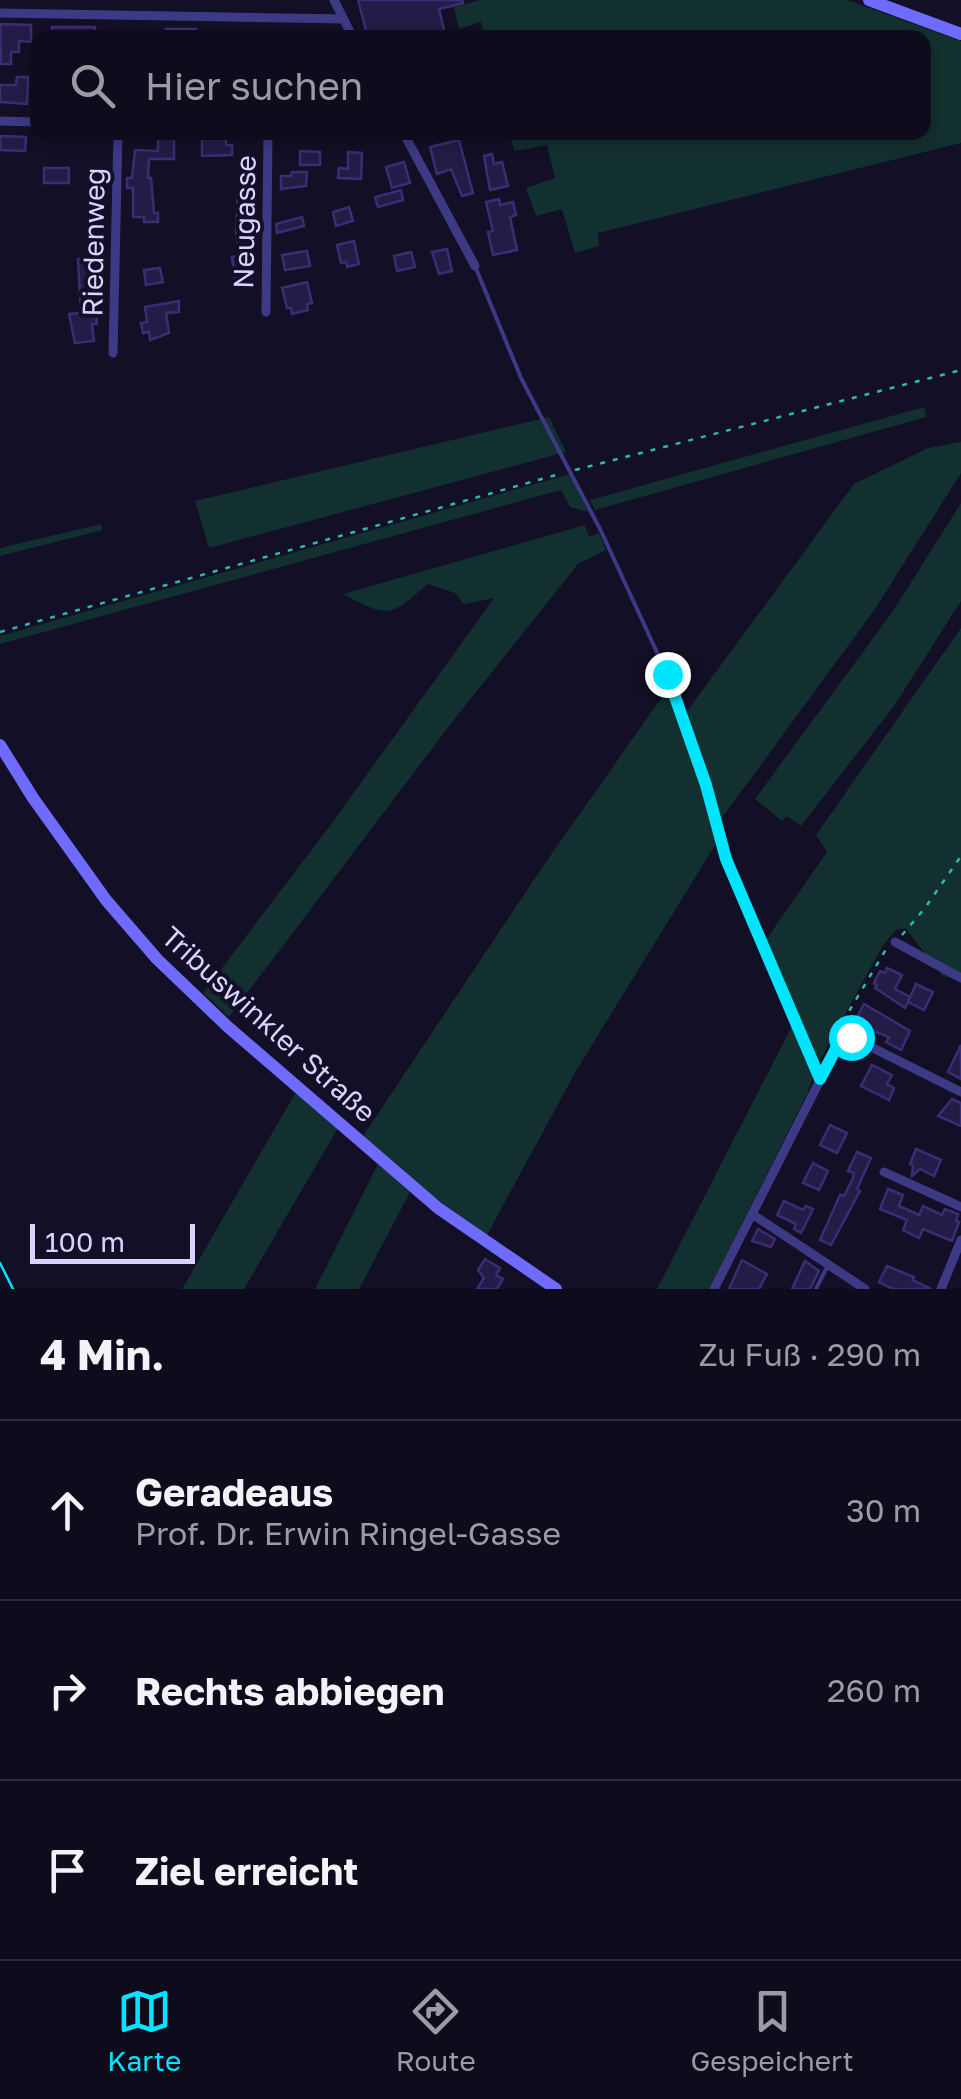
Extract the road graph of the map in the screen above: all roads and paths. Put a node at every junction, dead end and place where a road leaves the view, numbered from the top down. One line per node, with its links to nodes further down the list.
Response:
1 (334, 0): 4 (street)
2 (868, 0): 6 (street)
3 (0, 13): 4 (street)
4 (343, 19): 5 (street)
5 (349, 30)
6 (961, 34)
7 (0, 121): 8 (street)
8 (30, 122)
9 (118, 140): 14 (street, Riedenweg)
10 (268, 140): 13 (street, Neugasse)
11 (407, 140): 12 (street)
12 (475, 266): 16 (lane)
13 (266, 312)
14 (113, 353)
15 (961, 370): 16 (path)
16 (571, 471): 17 (path); 23 (lane)
17 (0, 632)
18 (0, 745): 30 (street, Tribuswinkler Straße)
19 (961, 856): 20 (path)
20 (895, 942): 21 (street); 22 (path)
21 (961, 978)
22 (831, 1043)
23 (820, 1079): 24 (street); 27 (street)
24 (961, 1092)
25 (884, 1172): 26 (street)
26 (961, 1208)
27 (752, 1214): 29 (street); 31 (street)
28 (961, 1240): 34 (street)
29 (829, 1263): 32 (lane); 33 (street)
30 (556, 1289)
31 (714, 1289)
32 (816, 1289)
33 (864, 1289)
34 (942, 1289)

